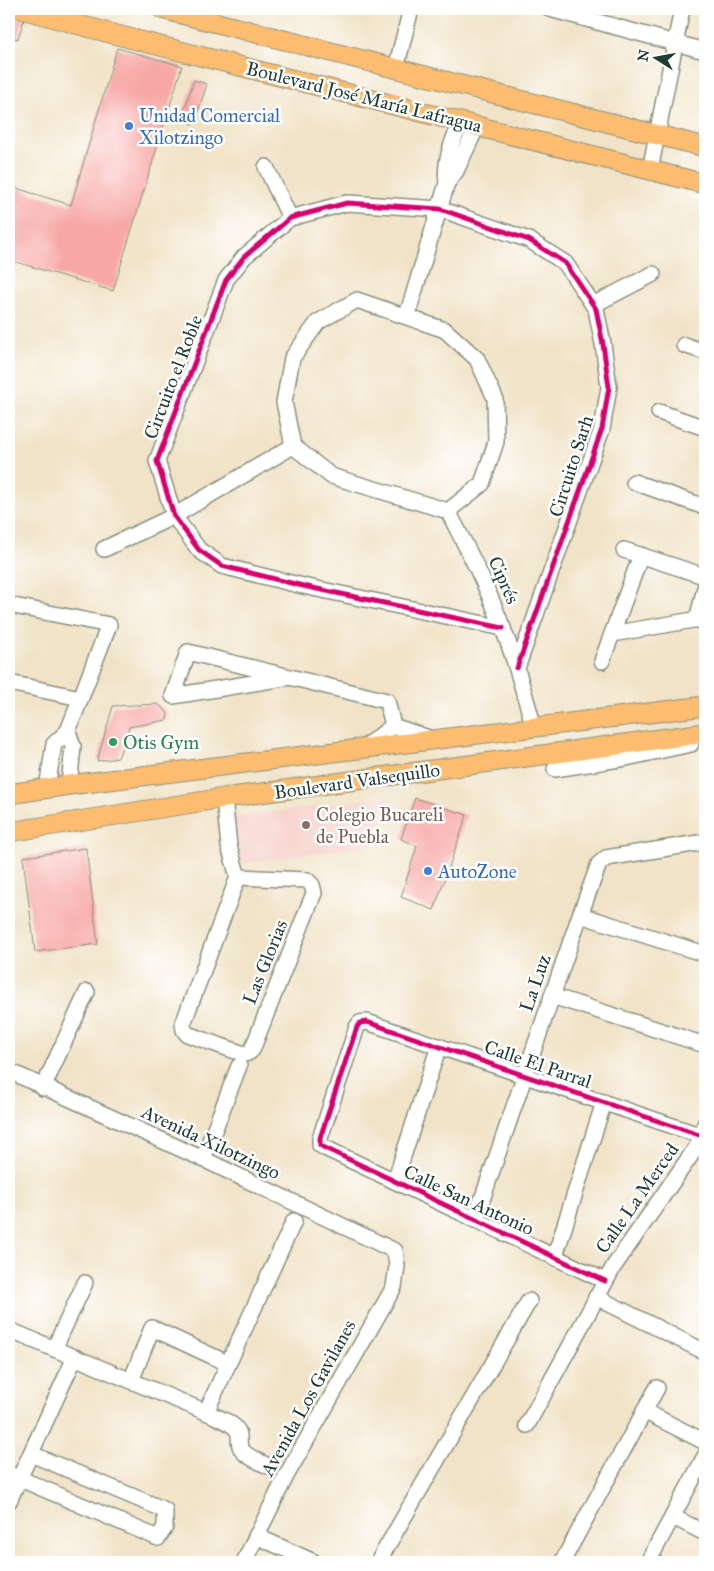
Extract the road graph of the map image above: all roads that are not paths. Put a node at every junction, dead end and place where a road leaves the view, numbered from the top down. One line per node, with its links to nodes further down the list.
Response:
1 (22, 9): 9 (main road, Boulevard José María Lafragua)
2 (162, 9): 8 (main road, Boulevard José María Lafragua)
3 (411, 9): 8 (street)
4 (550, 9): 6 (street)
5 (682, 9): 6 (street)
6 (675, 43): 7 (street); 10 (street)
7 (705, 51)
8 (396, 68): 10 (main road, Boulevard José María Lafragua)
9 (471, 124): 13 (main road, Boulevard José María Lafragua); 15 (street)
10 (657, 135): 11 (main road, Boulevard José María Lafragua); 13 (street)
11 (705, 147)
12 (266, 167): 16 (street)
13 (650, 170): 14 (main road, Boulevard José María Lafragua)
14 (705, 184)
15 (440, 209): 16 (street, Circuito el Roble); 18 (street, Circuito Sarh); 19 (street)
16 (290, 218): 28 (street, Circuito el Roble)
17 (654, 274): 18 (street)
18 (593, 305): 39 (street, Circuito Sarh)
19 (407, 316): 24 (street); 27 (street)
20 (684, 345): 21 (street)
21 (705, 352)
22 (659, 412): 23 (street)
23 (705, 428)
24 (293, 446): 27 (street); 28 (street)
25 (634, 482): 26 (street)
26 (705, 505)
27 (448, 511): 36 (street, Ciprés)
28 (174, 516): 29 (street); 36 (street, Circuito el Roble)
29 (104, 550)
30 (624, 550): 31 (street)
31 (641, 555): 32 (street); 37 (street)
32 (705, 578)
33 (705, 588): 35 (street)
34 (9, 604): 42 (street)
35 (701, 619): 37 (street)
36 (503, 628): 39 (street, Ciprés)
37 (612, 634): 38 (street)
38 (602, 661)
39 (517, 668): 45 (street)
40 (290, 677): 40 (street); 44 (street)
41 (9, 683): 42 (street)
42 (80, 698): 46 (street)
43 (705, 706): 45 (main road, Boulevard Valsequillo)
44 (393, 726): 48 (street); 51 (street)
45 (534, 728): 48 (main road, Boulevard Valsequillo)
46 (68, 731): 53 (street); 54 (street)
47 (705, 733): 49 (main road, Boulevard Valsequillo)
48 (434, 740): 51 (main road, Boulevard Valsequillo)
49 (672, 742): 50 (street); 52 (street); 56 (main road, Boulevard Valsequillo)
50 (705, 742)
51 (361, 750): 53 (main road, Boulevard Valsequillo)
52 (555, 769)
53 (68, 785): 54 (main road, Boulevard Valsequillo)
54 (47, 788): 55 (main road, Boulevard Valsequillo)
55 (9, 794)
56 (224, 798): 57 (main road, Boulevard Valsequillo); 59 (street)
57 (9, 832)
58 (705, 842): 60 (street, La Luz)
59 (238, 877): 59 (street, Las Glorias)
60 (580, 915): 61 (street); 63 (street, La Luz)
61 (705, 954)
62 (87, 992): 69 (street)
63 (552, 996): 64 (street); 68 (street, La Luz)
64 (705, 1045)
65 (439, 1046): 68 (street, Calle El Parral); 72 (street, Calle El Parral); 74 (street)
66 (239, 1066): 73 (street)
67 (9, 1071): 69 (street, Avenida Xilotzingo)
68 (525, 1075): 70 (street, Calle El Parral); 75 (street, La Luz)
69 (43, 1088): 73 (street, Avenida Xilotzingo)
70 (604, 1102): 71 (street, Calle El Parral); 78 (street)
71 (704, 1132): 79 (street, Calle La Merced)
72 (320, 1145): 74 (street, Calle San Antonio)
73 (203, 1159): 77 (street, Avenida Xilotzingo)
74 (395, 1182): 75 (street, Calle San Antonio)
75 (475, 1220): 78 (street, Calle San Antonio)
76 (294, 1221): 87 (street)
77 (395, 1251): 101 (street, Avenida Los Gavilanes)
78 (555, 1256): 79 (street, Calle San Antonio)
79 (605, 1281): 81 (street, Calle La Merced)
80 (85, 1283): 84 (street)
81 (596, 1297): 85 (street); 92 (street, Calle La Merced)
82 (528, 1301): 104 (street)
83 (9, 1330): 84 (street)
84 (54, 1349): 86 (street)
85 (705, 1352)
86 (75, 1358): 88 (street); 94 (street)
87 (227, 1363): 88 (street); 91 (street)
88 (131, 1381): 91 (street)
89 (657, 1388): 90 (street)
90 (644, 1411): 93 (street); 105 (street)
91 (206, 1412): 96 (street)
92 (527, 1425)
93 (705, 1442)
94 (30, 1454): 97 (street); 97 (street)
95 (705, 1456): 99 (street)
96 (268, 1466)
97 (14, 1476): 98 (street)
98 (9, 1501)
99 (672, 1517): 100 (street); 106 (street)
100 (705, 1533)
101 (256, 1536): 102 (street, Avenida Los Gavilanes); 103 (street)
102 (244, 1562)
103 (314, 1562)
104 (378, 1562)
105 (562, 1562)
106 (648, 1562)

